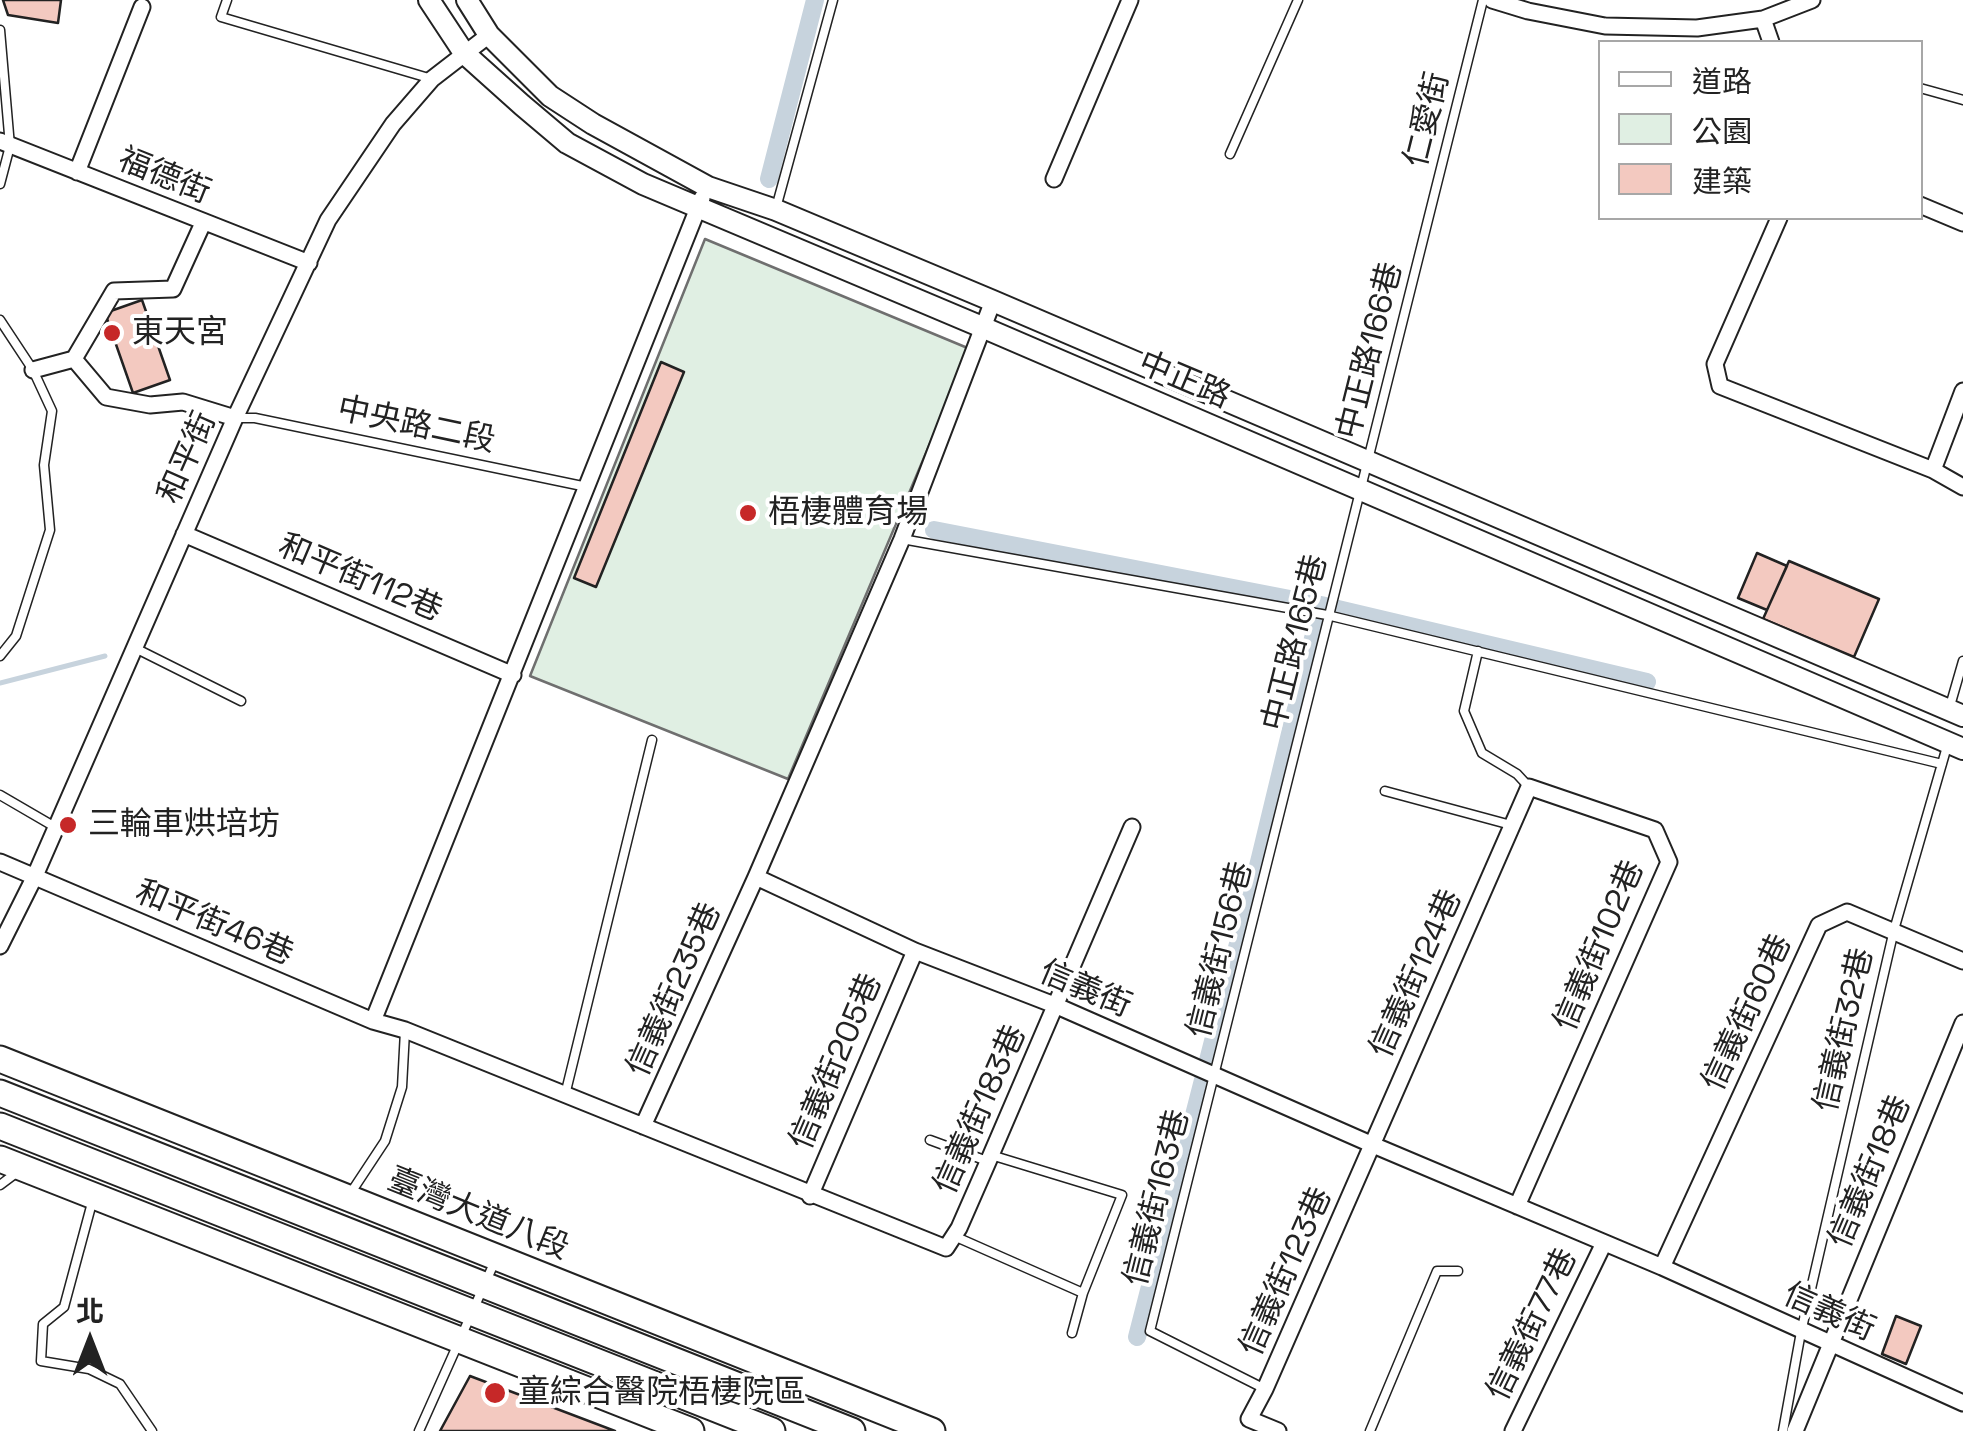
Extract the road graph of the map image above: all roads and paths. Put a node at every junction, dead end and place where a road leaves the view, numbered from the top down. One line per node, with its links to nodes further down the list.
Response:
1 (227, 0): 16 (lane)
2 (429, 0): 15 (street, 中正路)
3 (467, 0): 13 (street, 中正路)
4 (832, 0): 27 (lane)
5 (1130, 0): 22 (street)
6 (1298, 0): 20 (lane)
7 (1483, 0): 31 (lane, 仁愛街)
8 (1492, 0): 11 (street)
9 (1812, 0): 11 (street)
10 (142, 7): 21 (street)
11 (1763, 19): 14 (street)
12 (0, 30): 19 (lane)
13 (489, 34): 15 (street, 和平街); 24 (street, 中正路)
14 (1770, 40)
15 (464, 52): 16 (street, 和平街); 26 (street, 中正路)
16 (432, 79): 32 (street, 和平街)
17 (1923, 89): 18 (lane)
18 (1963, 100)
19 (5, 143): 21 (street, 福德街); 23 (lane)
20 (1230, 154)
21 (77, 172): 29 (street, 福德街)
22 (1054, 180)
23 (0, 184)
24 (708, 187): 26 (street); 27 (street, 中正路)
25 (1923, 206): 30 (street)
26 (696, 208): 35 (street, 中正路); 43 (street)
27 (776, 210): 33 (street, 中正路)
28 (1778, 220): 41 (street)
29 (203, 222): 32 (street, 福德街); 36 (street)
30 (1963, 224)
31 (1422, 252): 40 (lane, 中正路166巷)
32 (308, 263): 39 (street, 和平街)
33 (992, 301): 35 (street); 40 (street, 中正路)
34 (0, 320): 37 (lane)
35 (982, 326): 44 (street, 中正路); 46 (street)
36 (74, 359): 37 (street); 39 (street)
37 (34, 370): 50 (lane)
38 (1963, 391): 41 (street)
39 (235, 418): 43 (lane, 中央路二段); 45 (street, 和平街)
40 (1369, 462): 44 (lane, 中正路165巷); 54 (street, 中正路)
41 (1934, 470): 42 (street)
42 (1963, 486)
43 (587, 487): 52 (street)
44 (1362, 490): 47 (lane, 中正路165巷); 56 (street, 中正路)
45 (184, 534): 48 (street, 和平街); 52 (street, 和平街112巷)
46 (902, 538): 47 (lane); 65 (street)
47 (1327, 615): 49 (lane); 63 (lane, 中正路165巷)
48 (133, 647): 53 (lane); 61 (street, 和平街)
49 (1478, 652): 56 (lane); 57 (lane)
50 (0, 656)
51 (1963, 661): 54 (lane)
52 (513, 675): 72 (street)
53 (241, 701)
54 (1956, 713)
55 (652, 740): 78 (lane)
56 (1951, 752): 67 (lane, 信義街32巷)
57 (1528, 787): 60 (street, 信義街124巷); 89 (street, 信義街102巷)
58 (1385, 791): 60 (lane)
59 (0, 795): 61 (lane)
60 (1512, 825): 82 (street, 信義街124巷)
61 (55, 827): 66 (street, 和平街)
62 (1132, 828): 71 (street, 信義街183巷)
63 (1276, 836): 76 (lane, 信義街156巷)
64 (0, 862): 66 (street, 和平街46巷)
65 (756, 877): 69 (street, 信義街); 80 (street, 信義街235巷)
66 (34, 878): 68 (street, 和平街); 72 (street, 和平街46巷)
67 (1894, 930): 70 (street, 信義街60巷); 93 (street, 信義街60巷); 98 (lane, 信義街32巷)
68 (0, 946)
69 (915, 951): 71 (street, 信義街); 87 (street, 信義街205巷)
70 (1963, 961)
71 (1057, 1006): 76 (street, 信義街); 83 (street, 信義街183巷)
72 (373, 1021): 74 (street, 和平街46巷)
73 (1963, 1023): 101 (street, 信義街18巷)
74 (405, 1030): 78 (street, 和平街46巷); 88 (lane)
75 (0, 1059): 88 (main road, 臺灣大道八段)
76 (1214, 1076): 82 (street, 信義街); 102 (lane, 信義街163巷)
77 (0, 1094): 95 (main road, 臺灣大道八段)
78 (565, 1095): 80 (street, 和平街46巷)
79 (0, 1126): 97 (main road)
80 (644, 1126): 87 (street, 和平街46巷)
81 (930, 1140): 83 (lane)
82 (1373, 1145): 89 (street, 信義街); 102 (street, 信義街123巷)
83 (990, 1158): 90 (street, 信義街183巷); 96 (lane)
84 (12, 1163): 85 (lane); 86 (main road)
85 (0, 1186)
86 (94, 1196): 100 (main road); 105 (lane)
87 (810, 1196): 90 (street, 信義街183巷)
88 (347, 1198): 92 (main road, 臺灣大道八段)
89 (1517, 1206): 91 (street, 信義街)
90 (954, 1236): 96 (lane, 信義街183巷)
91 (1604, 1244): 93 (street, 信義街); 104 (street, 信義街77巷)
92 (496, 1257): 95 (lane); 110 (main road, 臺灣大道八段)
93 (1662, 1267): 98 (street, 信義街)
94 (1458, 1271): 112 (lane)
95 (484, 1284): 97 (lane); 109 (main road, 臺灣大道八段)
96 (1083, 1293): 99 (lane)
97 (471, 1312): 100 (lane); 108 (main road)
98 (1802, 1332): 101 (street, 信義街); 113 (lane, 信義街32巷)
99 (1072, 1333)
100 (458, 1340): 106 (lane); 107 (main road)
101 (1830, 1343): 103 (street, 信義街); 114 (street, 信義街18巷)
102 (1265, 1390): 111 (street, 信義街123巷)
103 (1963, 1403)
104 (1516, 1430)
105 (152, 1431)
106 (419, 1431)
107 (691, 1431)
108 (772, 1431)
109 (852, 1431)
110 (932, 1431)
111 (1278, 1431)
112 (1370, 1431)
113 (1783, 1431)
114 (1796, 1431)

